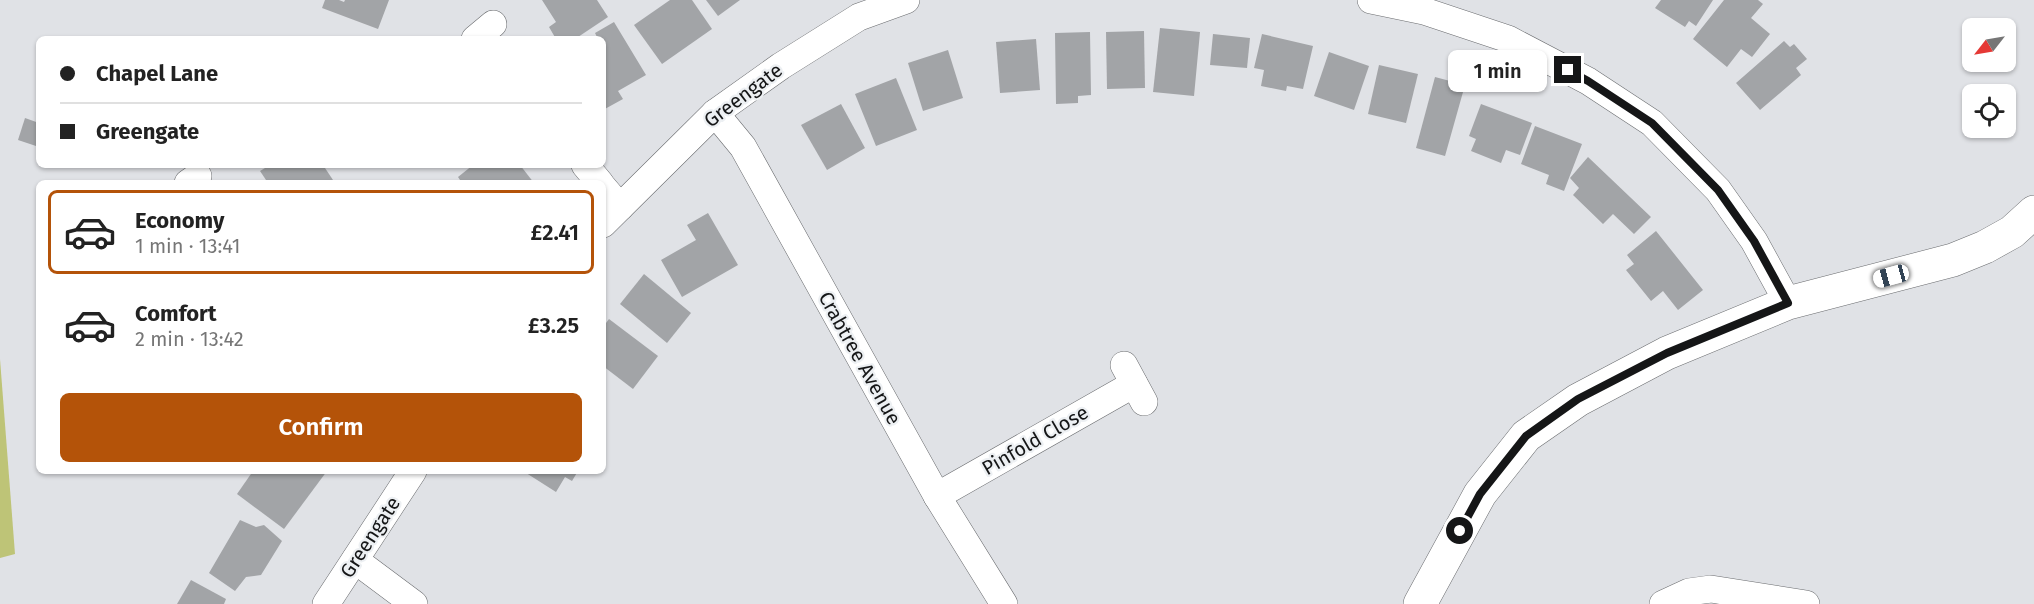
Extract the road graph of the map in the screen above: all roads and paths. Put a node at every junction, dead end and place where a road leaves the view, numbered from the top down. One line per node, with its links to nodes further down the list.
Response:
1 (906, 0): 4 (street, Greengate)
2 (1371, 0): 3 (street)
3 (1424, 5): 10 (street)
4 (854, 9): 5 (street, Greengate)
5 (715, 112): 8 (street, Greengate); 13 (street, Crabtree Avenue)
6 (588, 168): 7 (street)
7 (598, 180)
8 (609, 206)
9 (2034, 212): 10 (street)
10 (1788, 303): 18 (street)
11 (1134, 384): 13 (street, Pinfold Close)
12 (411, 474): 14 (street, Greengate)
13 (937, 496): 17 (street, Crabtree Avenue)
14 (355, 560): 15 (street, Greengate); 16 (street)
15 (326, 604)
16 (414, 604)
17 (1004, 604)
18 (1420, 604)
19 (1663, 604): 20 (street)
20 (1806, 604)

